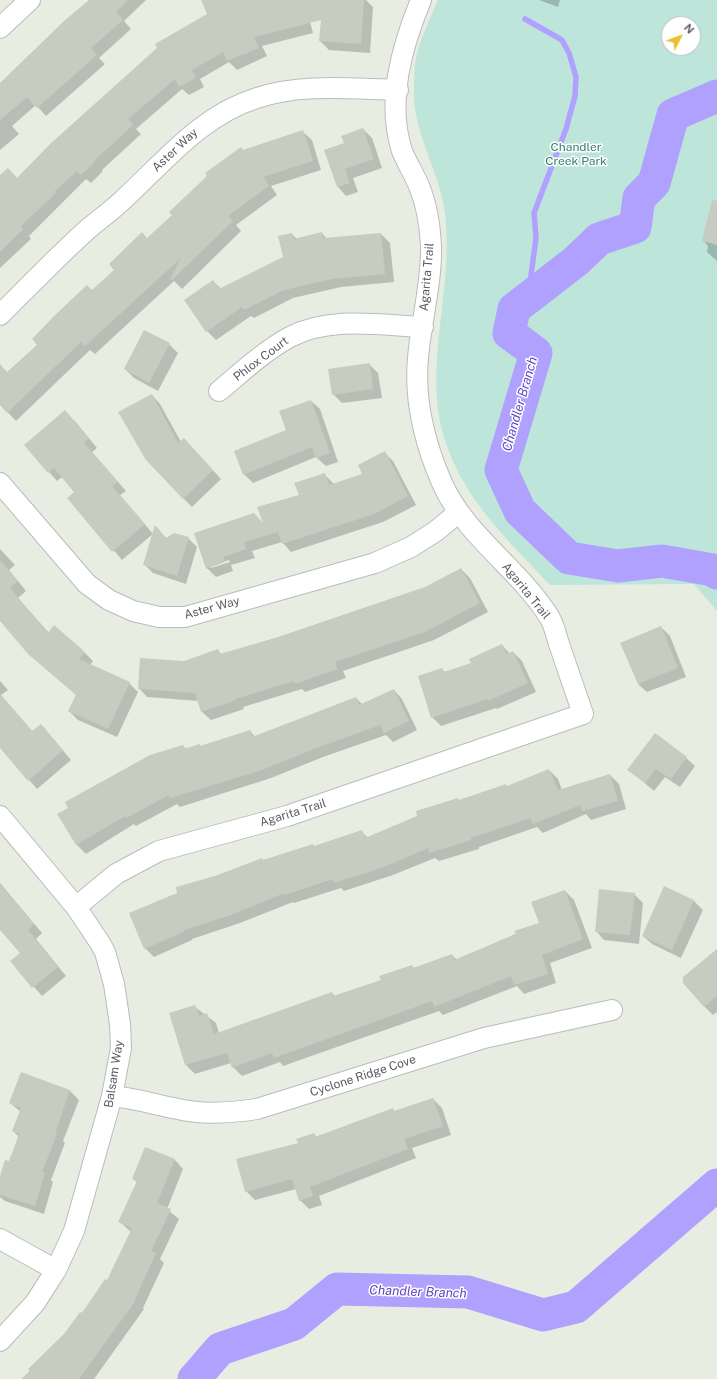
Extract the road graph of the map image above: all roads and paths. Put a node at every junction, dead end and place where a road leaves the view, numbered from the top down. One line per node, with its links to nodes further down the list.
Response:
1 (30, 0): 3 (street)
2 (421, 0): 4 (street, Agarita Trail)
3 (0, 28)
4 (398, 90): 5 (street, Aster Way); 6 (street, Agarita Trail)
5 (0, 315)
6 (423, 327): 7 (street, Phlox Court); 9 (street, Agarita Trail)
7 (219, 391)
8 (0, 483): 9 (street, Aster Way)
9 (459, 512): 11 (street, Agarita Trail)
10 (0, 816): 11 (street, Balsam Way)
11 (76, 907): 13 (street, Balsam Way)
12 (612, 1010): 13 (street, Cyclone Ridge Cove)
13 (112, 1096): 15 (street, Balsam Way)
14 (0, 1239): 15 (street)
15 (56, 1270): 16 (street, Balsam Way)
16 (0, 1340)

